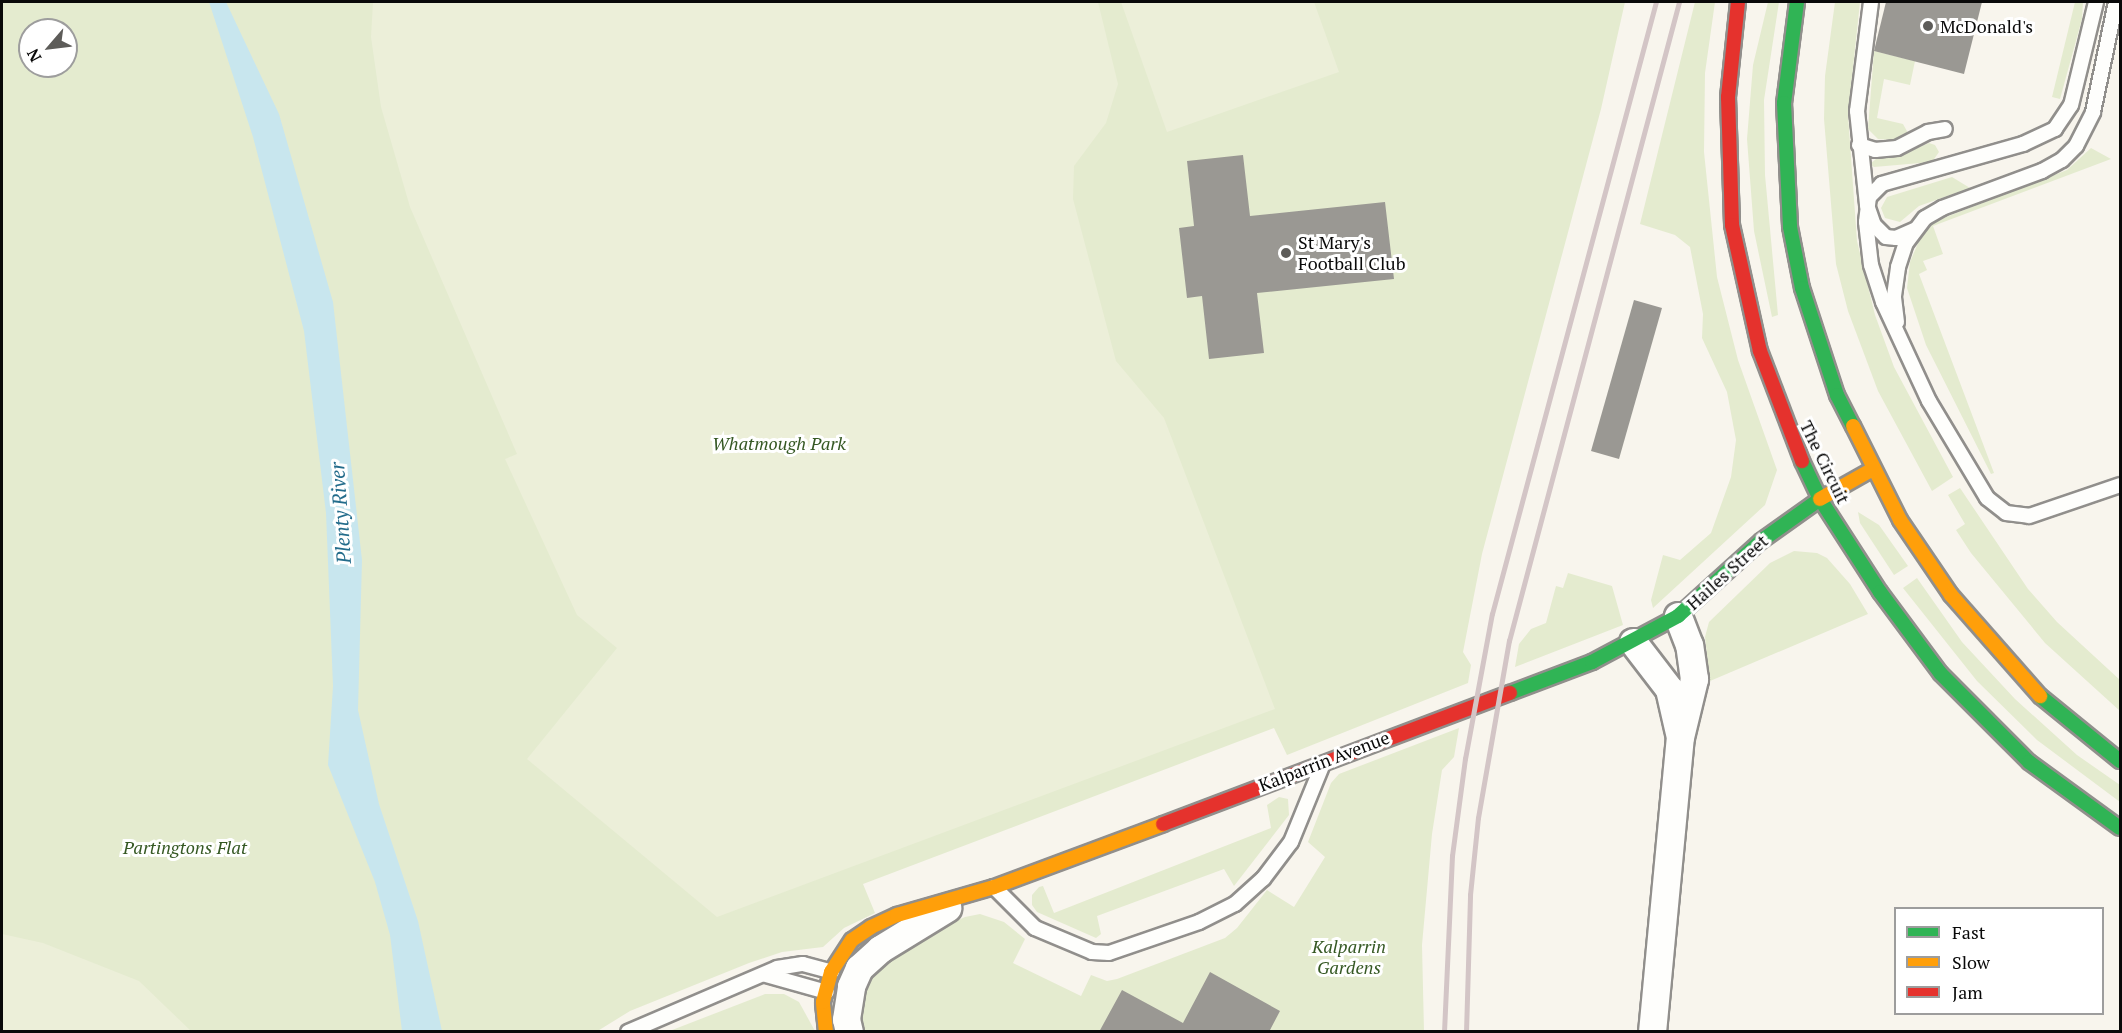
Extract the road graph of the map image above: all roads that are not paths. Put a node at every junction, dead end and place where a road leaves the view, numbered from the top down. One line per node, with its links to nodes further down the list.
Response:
1 (1738, 2): 13 (main road, The Circuit)
2 (1797, 2): 11 (main road)
3 (1871, 2): 7 (lane)
4 (2096, 2): 8 (lane)
5 (2116, 2): 9 (lane)
6 (1946, 129): 7 (lane)
7 (1859, 145): 8 (lane)
8 (1867, 205): 9 (lane); 10 (lane)
9 (1914, 230): 10 (lane)
10 (1907, 352): 12 (lane)
11 (1873, 469): 13 (main road, Hailes Street); 18 (main road)
12 (2121, 485)
13 (1820, 499): 14 (main road, Hailes Street); 19 (main road, The Circuit)
14 (1678, 616): 15 (main road, Kalparrin Avenue); 16 (street, Hailes Street)
15 (1633, 642): 16 (street, Hailes Street); 17 (main road, Kalparrin Avenue)
16 (1680, 737): 27 (street, Hailes Street)
17 (1324, 761): 20 (main road, Kalparrin Avenue); 20 (lane)
18 (2121, 761)
19 (2121, 828)
20 (994, 886): 21 (main road, Kalparrin Avenue)
21 (965, 897): 23 (street, Kalparrin Avenue)
22 (766, 975): 23 (lane); 23 (lane); 24 (lane)
23 (836, 983): 25 (main road); 26 (street)
24 (628, 1032)
25 (826, 1032)
26 (849, 1032)
27 (1652, 1032)

